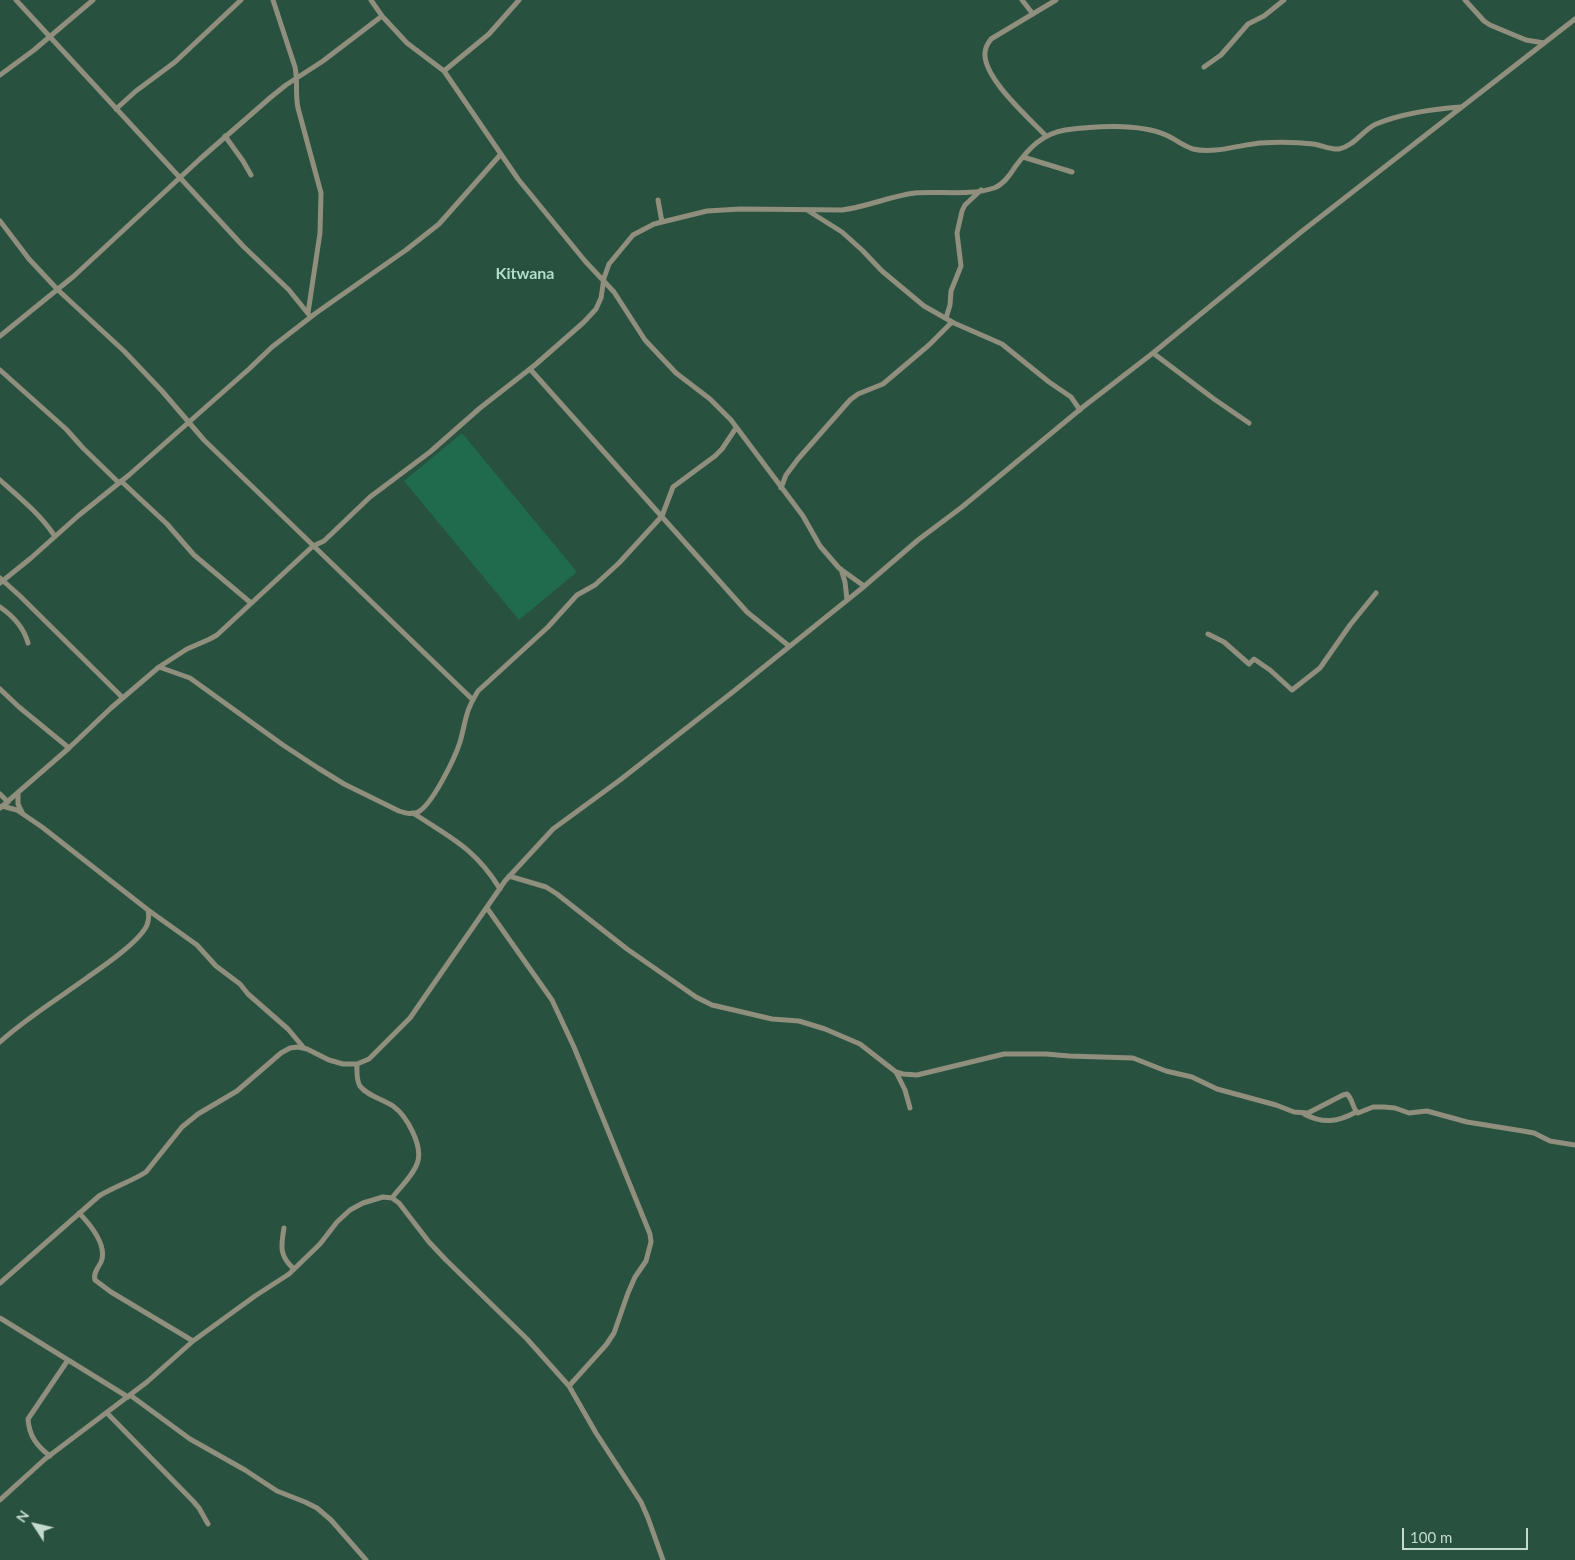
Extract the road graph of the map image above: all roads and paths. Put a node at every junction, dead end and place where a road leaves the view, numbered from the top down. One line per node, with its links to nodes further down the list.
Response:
1 (16, 0): 14 (street)
2 (94, 0): 14 (street)
3 (241, 0): 21 (street)
4 (273, 0): 19 (street)
5 (371, 0): 12 (street)
6 (519, 0): 17 (street)
7 (1022, 0): 11 (street)
8 (1056, 0): 11 (street)
9 (1284, 0): 16 (street)
10 (1465, 0): 15 (street)
11 (1033, 14): 23 (street)
12 (382, 16): 17 (street); 19 (street)
13 (1575, 19): 15 (street)
14 (49, 36): 18 (street); 21 (street)
15 (1544, 43): 20 (street)
16 (1204, 67)
17 (444, 72): 24 (street)
18 (0, 75)
19 (297, 77): 22 (street); 36 (street)
20 (1462, 106): 23 (street); 40 (street)
21 (116, 108): 28 (street)
22 (225, 136): 27 (street); 28 (street)
23 (1046, 136): 25 (street)
24 (501, 154): 34 (street); 36 (street)
25 (1023, 157): 26 (street); 29 (street)
26 (1072, 172)
27 (251, 176)
28 (180, 177): 35 (street); 36 (street)
29 (981, 190): 31 (street); 37 (street)
30 (658, 200): 33 (street)
31 (807, 209): 33 (street); 37 (street)
32 (0, 221): 35 (street)
33 (662, 222): 34 (street)
34 (604, 283): 41 (street); 46 (street)
35 (58, 290): 39 (street); 44 (street)
36 (309, 315): 44 (street)
37 (946, 318): 38 (street)
38 (952, 322): 43 (street); 49 (street)
39 (0, 336)
40 (1153, 353): 43 (street); 45 (street)
41 (530, 369): 50 (street); 52 (street)
42 (0, 370): 48 (street)
43 (1080, 410): 55 (street)
44 (188, 422): 48 (street); 52 (street)
45 (1249, 423)
46 (736, 428): 49 (street); 50 (street)
47 (0, 480): 51 (street)
48 (120, 482): 51 (street); 58 (street)
49 (781, 488): 53 (street)
50 (662, 516): 62 (street); 66 (street)
51 (54, 536): 54 (street)
52 (313, 546): 58 (street); 66 (street)
53 (841, 569): 55 (street); 57 (street)
54 (1, 581): 65 (street)
55 (864, 586): 57 (street)
56 (1376, 593): 60 (street)
57 (847, 600): 62 (street)
58 (251, 603): 63 (street)
59 (0, 607): 61 (street)
60 (1208, 634)
61 (28, 643)
62 (789, 646): 74 (street)
63 (158, 667): 65 (street); 72 (street)
64 (0, 689): 67 (street)
65 (123, 698): 67 (street)
66 (473, 700): 72 (street)
67 (69, 748): 68 (street)
68 (18, 793): 70 (street); 73 (street)
69 (0, 794): 70 (street)
70 (8, 802): 71 (street)
71 (1, 807): 73 (street)
72 (413, 813): 75 (street)
73 (23, 814): 77 (street)
74 (509, 876): 75 (street); 81 (street)
75 (500, 889): 76 (street)
76 (487, 908): 80 (street); 94 (street)
77 (148, 910): 78 (street); 79 (street)
78 (0, 1042)
79 (304, 1048): 80 (street); 87 (street)
80 (357, 1064): 86 (street)
81 (896, 1072): 82 (street); 84 (street)
82 (910, 1108)
83 (1356, 1112): 84 (street); 84 (street); 85 (street)
84 (1303, 1113)
85 (1575, 1146)
86 (392, 1198): 89 (street); 94 (street)
87 (79, 1213): 90 (street); 92 (street)
88 (284, 1228): 89 (street)
89 (294, 1269): 92 (street)
90 (0, 1283)
91 (0, 1318): 93 (street)
92 (193, 1341): 95 (street)
93 (68, 1360): 95 (street); 97 (street)
94 (569, 1386): 101 (street)
95 (129, 1396): 96 (street); 100 (street)
96 (107, 1413): 97 (street); 99 (street)
97 (50, 1456): 98 (street)
98 (0, 1500)
99 (208, 1524)
100 (366, 1560)
101 (663, 1560)

